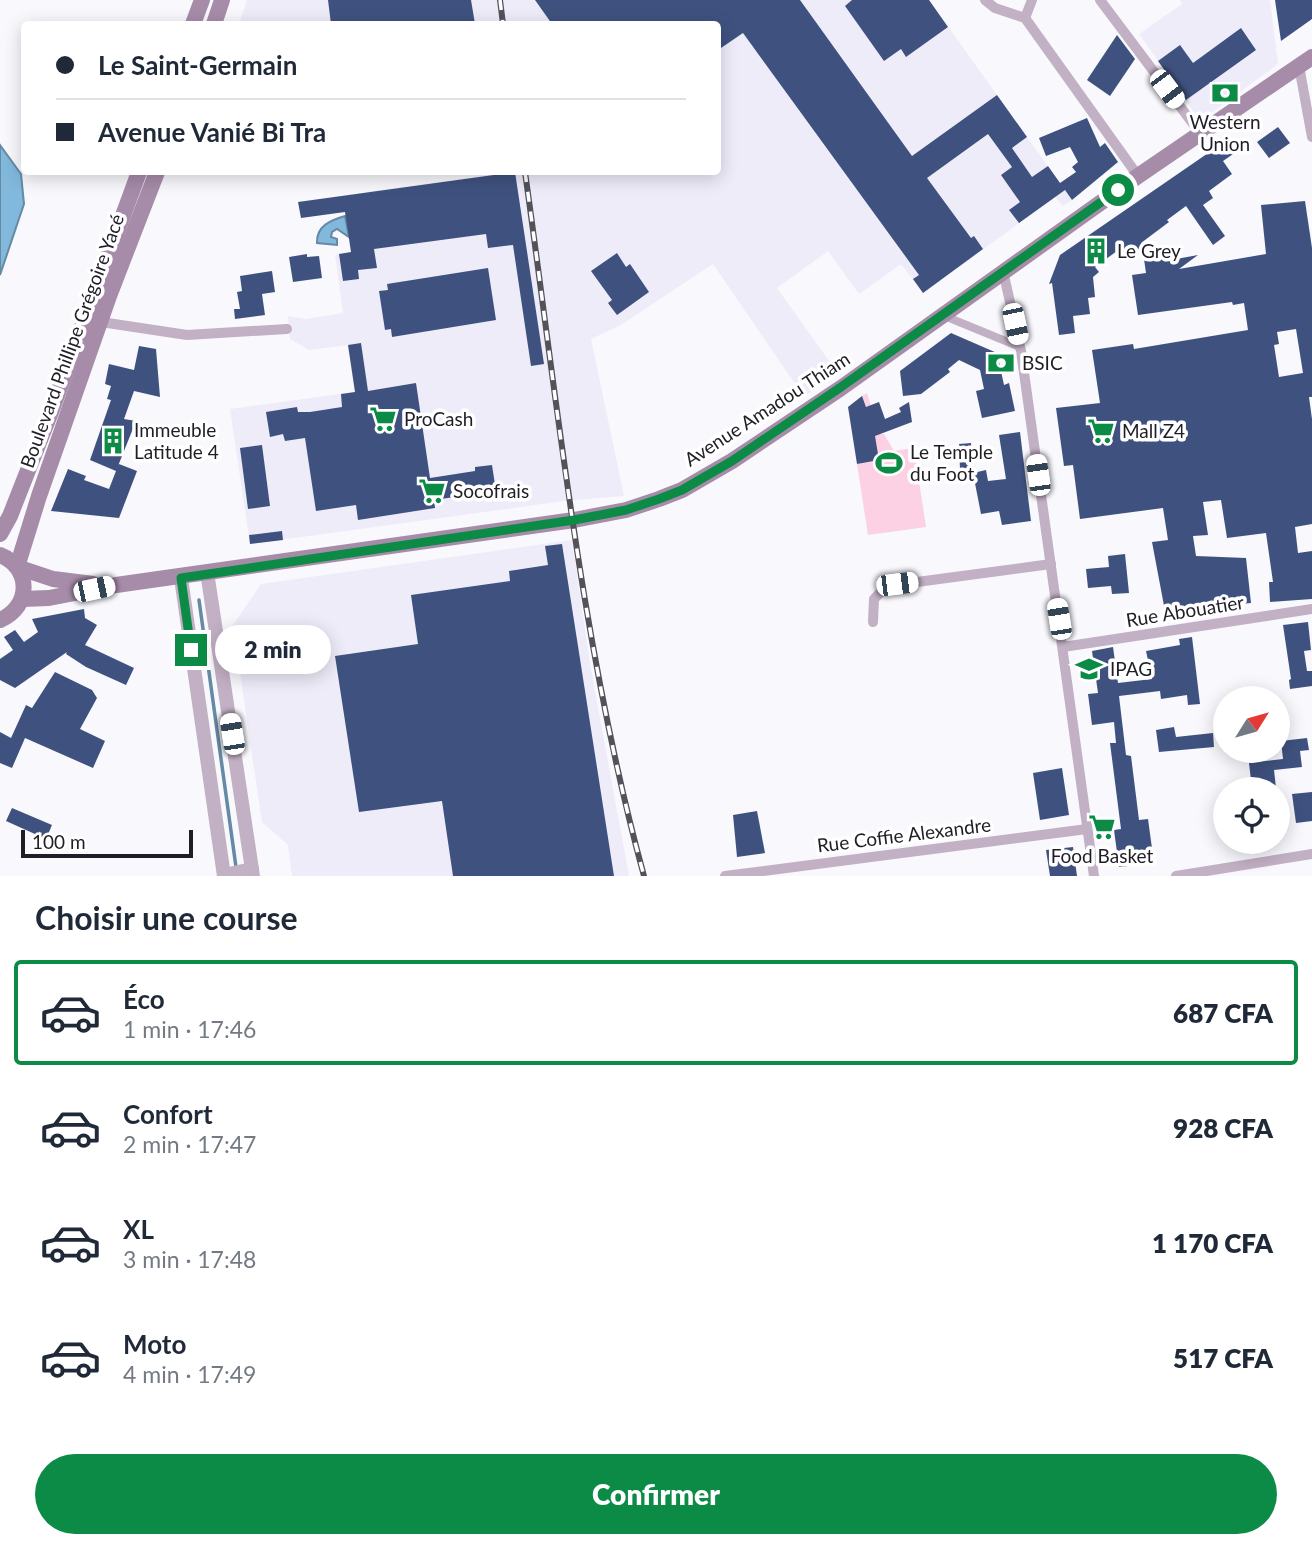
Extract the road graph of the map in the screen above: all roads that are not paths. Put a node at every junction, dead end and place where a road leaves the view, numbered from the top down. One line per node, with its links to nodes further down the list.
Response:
1 (202, 0): 7 (main road)
2 (222, 0): 8 (main road)
3 (985, 0): 6 (street)
4 (1032, 0): 6 (street)
5 (1100, 0): 10 (street)
6 (1025, 19): 14 (street)
7 (194, 21)
8 (215, 21)
9 (1305, 62): 10 (main road, Avenue Amadou Thiam); 11 (street)
10 (1200, 133): 14 (main road, Avenue Amadou Thiam)
11 (1312, 137)
12 (138, 175): 20 (main road, Boulevard Phillipe Grégoire Yacé)
13 (156, 175): 17 (main road, Boulevard Phillipe Grégoire Yacé)
14 (1138, 176): 15 (main road, Avenue Amadou Thiam)
15 (1003, 271): 16 (main road, Avenue Amadou Thiam); 19 (street)
16 (942, 315): 19 (street); 24 (main road, Avenue Amadou Thiam)
17 (101, 322): 18 (street); 23 (main road, Boulevard Phillipe Grégoire Yacé)
18 (287, 329)
19 (1020, 347): 22 (street)
20 (0, 534)
21 (0, 555): 23 (main road, Avenue Amadou Thiam)
22 (1051, 564): 30 (street); 31 (street)
23 (18, 567): 26 (main road, Avenue Amadou Thiam); 27 (main road)
24 (207, 572): 25 (main road, Avenue Amadou Thiam); 34 (street)
25 (181, 578): 26 (main road, Avenue Amadou Thiam); 35 (street)
26 (116, 585): 27 (main road, Avenue Amadou Thiam)
27 (22, 599): 29 (main road)
28 (1312, 609): 31 (street, Rue Abouatier)
29 (0, 620)
30 (873, 622)
31 (1063, 647): 32 (street)
32 (1087, 829): 36 (street, Rue Coffie Alexandre); 37 (street)
33 (1312, 854): 38 (street)
34 (250, 872): 35 (street)
35 (226, 875)
36 (725, 876)
37 (1094, 876)
38 (1176, 876)

